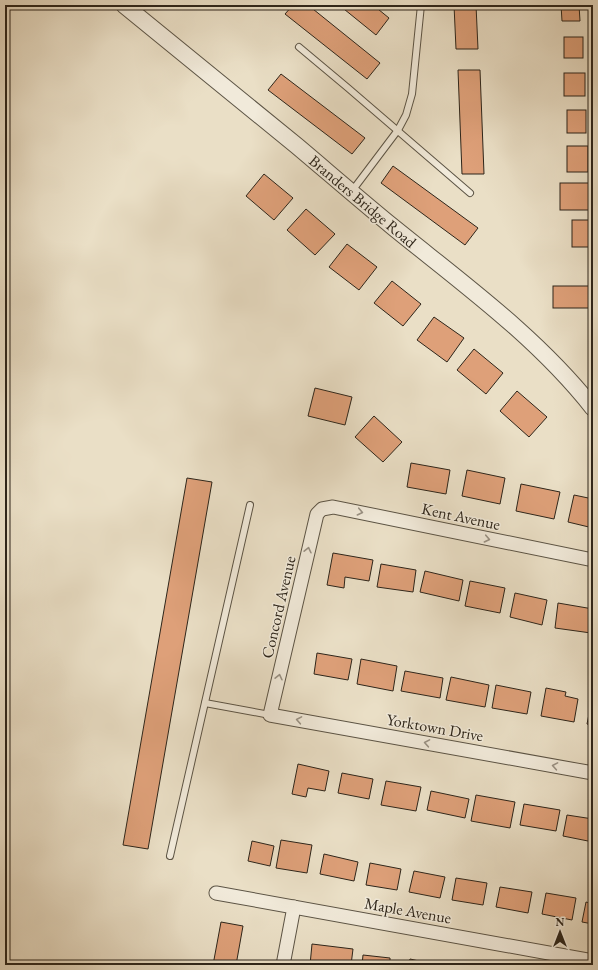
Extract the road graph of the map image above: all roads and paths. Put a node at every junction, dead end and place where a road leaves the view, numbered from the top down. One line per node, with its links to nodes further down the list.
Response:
1 (124, 5): 5 (street, Branders Bridge Road)
2 (420, 6): 4 (lane)
3 (299, 47): 4 (lane)
4 (398, 130): 5 (lane); 6 (lane)
5 (351, 192): 7 (street, Branders Bridge Road)
6 (470, 193)
7 (593, 408)
8 (250, 505): 11 (lane)
9 (322, 509): 10 (street, Kent Avenue, one-way to 10); 12 (street, Concord Avenue, one-way to 9)
10 (593, 560)
11 (205, 703): 12 (lane); 14 (lane)
12 (270, 715): 13 (street, Yorktown Drive, one-way to 12)
13 (593, 773)
14 (170, 856)
15 (216, 893): 16 (street, Maple Avenue)
16 (294, 907): 17 (street, Maple Avenue); 18 (street)
17 (593, 961)
18 (283, 965)

